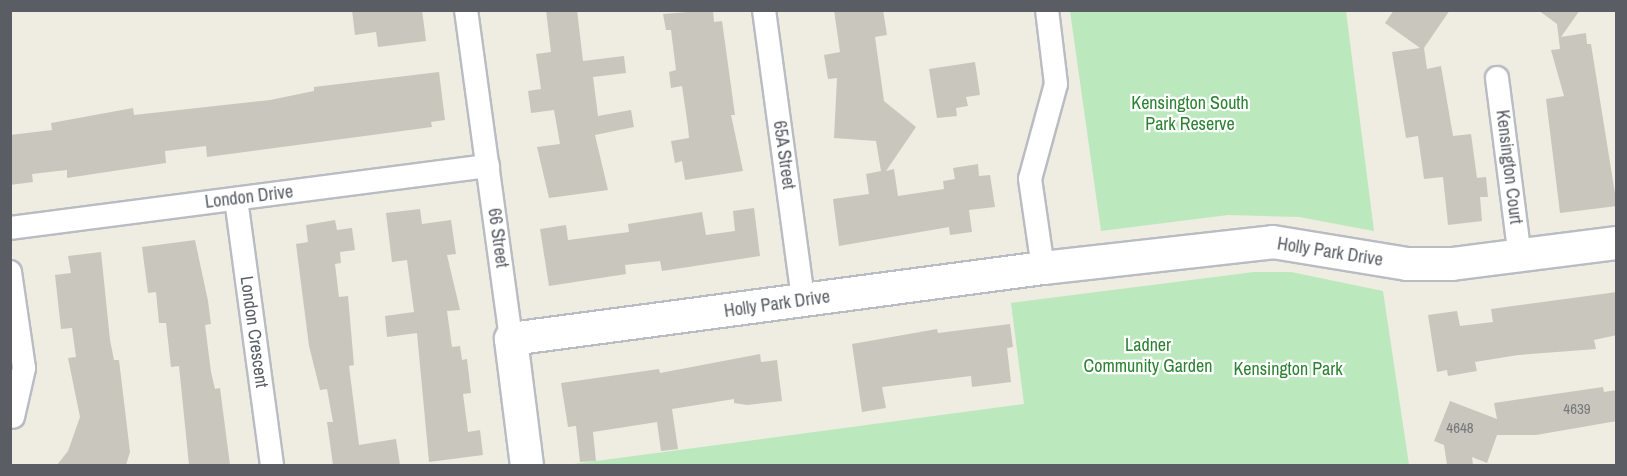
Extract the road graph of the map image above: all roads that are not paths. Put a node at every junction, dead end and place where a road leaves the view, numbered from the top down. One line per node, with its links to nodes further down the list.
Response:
1 (466, 10): 5 (street, 66 Street)
2 (765, 10): 12 (street, 65A Street)
3 (1047, 10): 10 (street)
4 (1497, 78): 9 (street, Kensington Court)
5 (488, 166): 6 (street, London Drive); 13 (street, 66 Street)
6 (236, 199): 7 (street, London Drive); 15 (street, London Crescent)
7 (10, 228)
8 (1617, 243): 9 (street, Holly Park Drive)
9 (1520, 257): 10 (street, Holly Park Drive)
10 (1042, 268): 12 (street, Holly Park Drive)
11 (10, 272): 14 (street)
12 (803, 300): 13 (street, Holly Park Drive)
13 (511, 339): 16 (street, 66 Street)
14 (13, 417)
15 (272, 465)
16 (527, 465)

